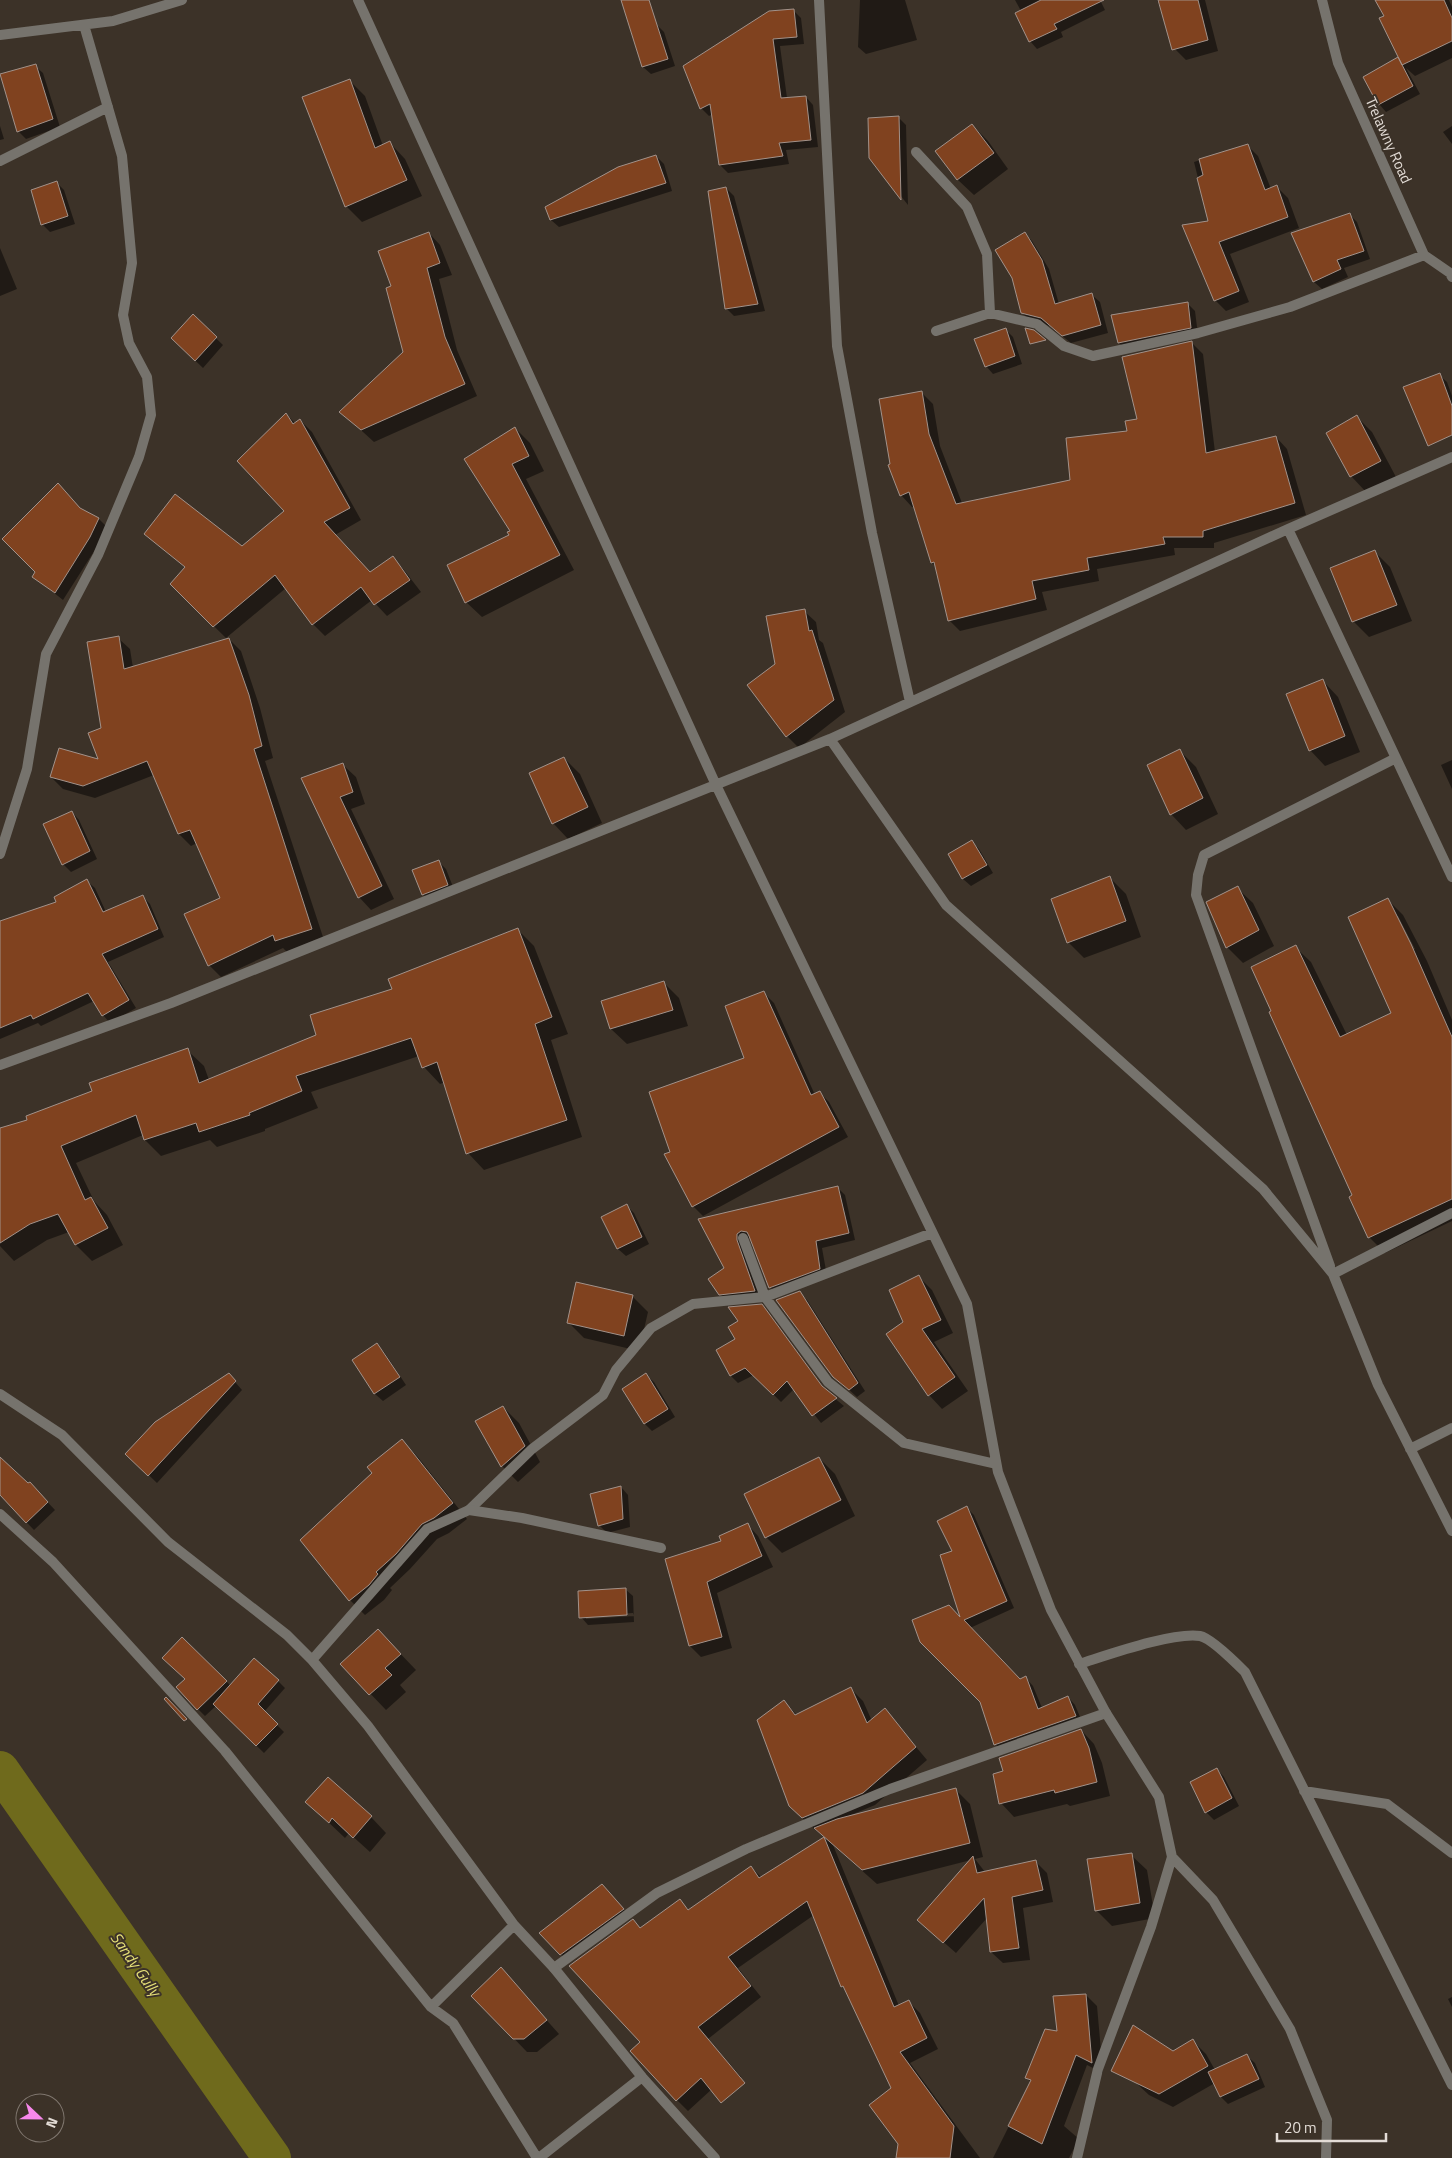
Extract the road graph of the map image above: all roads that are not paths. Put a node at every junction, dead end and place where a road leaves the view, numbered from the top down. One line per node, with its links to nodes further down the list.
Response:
1 (182, 0): 5 (street)
2 (358, 0): 19 (street)
3 (819, 0): 16 (street)
4 (1322, 0): 10 (street, Trelawny Road)
5 (84, 25): 6 (street); 7 (street)
6 (0, 35)
7 (108, 107): 9 (street); 20 (street)
8 (916, 152): 12 (street)
9 (0, 161)
10 (1424, 255): 11 (street); 12 (street)
11 (1452, 277)
12 (990, 313): 13 (street)
13 (936, 332)
14 (1452, 457): 15 (street)
15 (1288, 529): 16 (street); 18 (street)
16 (910, 702): 17 (street)
17 (830, 739): 19 (street); 26 (street)
18 (1396, 758): 21 (street); 26 (street)
19 (716, 784): 22 (street); 24 (street)
20 (0, 854)
21 (1452, 877)
22 (0, 1065)
23 (1452, 1213): 26 (street)
24 (932, 1233): 27 (street); 31 (street)
25 (743, 1238): 27 (street)
26 (1333, 1274): 30 (street)
27 (765, 1298): 31 (street); 32 (street)
28 (0, 1394): 36 (street)
29 (1452, 1428): 30 (street)
30 (1410, 1449): 34 (street)
31 (996, 1464): 37 (street)
32 (469, 1510): 35 (street); 36 (street)
33 (0, 1514): 44 (street)
34 (1452, 1531)
35 (661, 1548)
36 (312, 1660): 42 (street)
37 (1079, 1664): 38 (street); 39 (street)
38 (1106, 1713): 41 (street); 43 (street)
39 (1304, 1791): 40 (street); 46 (street)
40 (1452, 1853)
41 (1172, 1857): 49 (street); 50 (street)
42 (514, 1925): 43 (street); 44 (street)
43 (554, 1968): 45 (street)
44 (431, 2007): 47 (street)
45 (642, 2077): 47 (street); 48 (street)
46 (1452, 2085)
47 (538, 2158)
48 (715, 2158)
49 (1077, 2158)
50 (1326, 2158)

